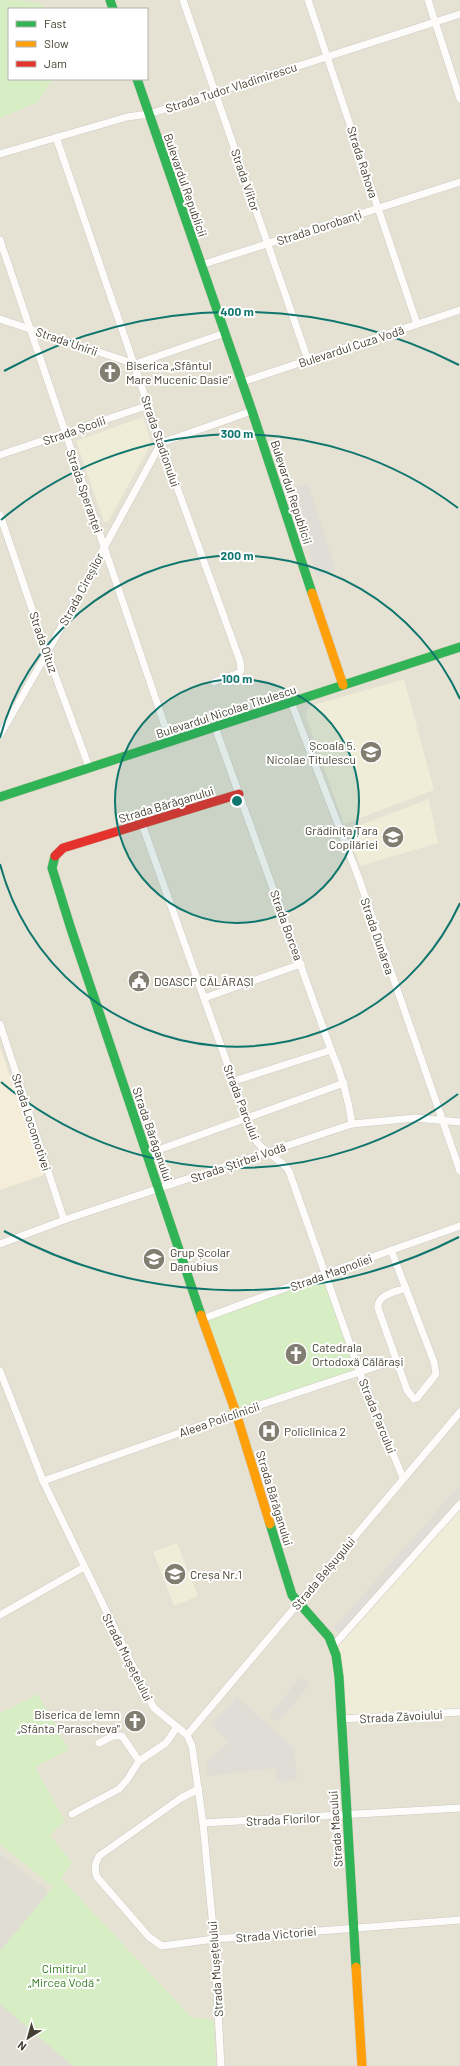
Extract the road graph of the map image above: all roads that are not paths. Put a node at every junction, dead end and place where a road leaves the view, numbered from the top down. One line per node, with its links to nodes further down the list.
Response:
1 (183, 0): 8 (street, Strada Viitor)
2 (308, 0): 6 (street, Strada Rahova)
3 (428, 0): 5 (street)
4 (460, 14): 5 (street, Strada Tudor Vladimirescu)
5 (435, 22): 6 (street, Strada Tudor Vladimirescu); 9 (street)
6 (328, 56): 8 (street, Strada Tudor Vladimirescu); 14 (street, Strada Rahova)
7 (137, 80): 10 (street, Bulevardul Republicii)
8 (216, 92): 10 (street, Strada Tudor Vladimirescu); 16 (street, Strada Viitor)
9 (460, 99)
10 (149, 114): 11 (street, Strada Tudor Vladimirescu); 17 (street, Bulevardul Republicii)
11 (56, 137): 12 (street, Strada Tudor Vladimirescu); 24 (street, Strada Stadionului)
12 (0, 154)
13 (460, 182): 14 (street, Strada Dorobanți)
14 (378, 208): 16 (street, Strada Dorobanți); 20 (street, Strada Rahova)
15 (0, 240): 21 (street, Strada Speranței)
16 (268, 244): 17 (street, Strada Dorobanți); 23 (street, Strada Viitor)
17 (201, 265): 22 (street, Bulevardul Republicii)
18 (460, 310): 20 (street, Bulevardul Cuza Vodă)
19 (0, 319): 21 (street, Strada Unirii)
20 (417, 324): 23 (street, Bulevardul Cuza Vodă)
21 (29, 328): 24 (street, Strada Unirii); 28 (street, Strada Speranței)
22 (225, 333): 24 (street); 25 (street, Bulevardul Republicii)
23 (308, 360): 25 (street, Bulevardul Cuza Vodă)
24 (135, 364): 26 (street, Strada Stadionului)
25 (242, 382): 27 (street, Bulevardul Republicii)
26 (149, 405): 28 (street, Strada Școlii); 29 (street, Strada Stadionului)
27 (252, 412): 29 (street); 36 (street, Bulevardul Republicii)
28 (66, 433): 30 (street, Strada Școlii); 32 (street, Strada Speranței)
29 (161, 443): 32 (street, Strada Cireșilor); 35 (street, Strada Stadionului)
30 (0, 455)
31 (0, 515): 34 (street, Strada Oituz)
32 (104, 546): 34 (street, Strada Cireșilor); 40 (street, Strada Speranței)
33 (460, 647): 36 (street, Bulevardul Nicolae Titulescu)
34 (47, 652): 39 (street, Strada Cireșilor); 41 (street, Strada Oituz)
35 (214, 682)
36 (343, 686): 37 (street, Bulevardul Nicolae Titulescu)
37 (291, 702): 38 (street, Bulevardul Nicolae Titulescu); 52 (street, Strada Dunărea)
38 (215, 727): 40 (street, Bulevardul Nicolae Titulescu); 42 (street, Strada Borcea)
39 (0, 734)
40 (170, 741): 41 (street, Bulevardul Nicolae Titulescu)
41 (89, 767): 43 (street, Bulevardul Nicolae Titulescu)
42 (239, 794): 44 (street, Strada Bărăganului); 45 (street, Strada Borcea)
43 (0, 797)
44 (142, 824): 46 (street, Strada Parcului); 56 (street, Strada Bărăganului)
45 (301, 964): 46 (street); 48 (street, Strada Borcea)
46 (204, 998): 49 (street, Strada Parcului)
47 (0, 1024): 59 (street, Strada Locomotivei)
48 (331, 1050): 49 (street); 50 (street, Strada Borcea)
49 (234, 1081): 51 (street, Strada Parcului)
50 (344, 1083): 51 (street); 54 (street, Strada Borcea)
51 (247, 1118): 55 (street, Strada Parcului); 56 (street)
52 (441, 1120): 53 (street, Strada Știrbei Vodă); 54 (street, Strada Știrbei Vodă); 57 (street, Strada Dunărea)
53 (460, 1122)
54 (352, 1124): 55 (street, Strada Știrbei Vodă)
55 (266, 1153): 58 (street, Strada Știrbei Vodă); 63 (street, Strada Parcului)
56 (147, 1154): 58 (street, Strada Bărăganului)
57 (460, 1171)
58 (158, 1189): 59 (street, Strada Știrbei Vodă); 65 (street, Strada Bărăganului)
59 (64, 1220): 61 (street, Strada Știrbei Vodă)
60 (460, 1226): 62 (street, Strada Magnoliei)
61 (0, 1244)
62 (391, 1250): 63 (street, Strada Magnoliei); 64 (street)
63 (324, 1274): 65 (street, Strada Magnoliei); 68 (street, Strada Parcului)
64 (406, 1288): 66 (street); 66 (street)
65 (202, 1320): 70 (street, Strada Bărăganului)
66 (396, 1360): 68 (street, Aleea Policlinicii)
67 (0, 1371): 72 (street, Strada Mușețelului)
68 (360, 1373): 70 (street, Aleea Policlinicii); 71 (street, Strada Parcului)
69 (460, 1412): 71 (street, Strada Belșugului)
70 (236, 1413): 72 (street, Aleea Policlinicii); 75 (street, Strada Bărăganului)
71 (403, 1478): 75 (street, Strada Belșugului)
72 (43, 1481): 74 (street, Strada Mușețelului)
73 (460, 1504): 77 (street)
74 (84, 1567): 76 (street); 80 (street, Strada Mușețelului)
75 (297, 1605): 77 (street, Strada Macului); 81 (street, Strada Belșugului)
76 (0, 1615)
77 (333, 1646): 79 (street, Strada Macului)
78 (460, 1712): 79 (street, Strada Zăvoiului)
79 (342, 1719): 87 (street, Strada Macului)
80 (177, 1727): 81 (street, Strada Mușețelului); 83 (street)
81 (186, 1735): 84 (street, Strada Mușețelului)
82 (99, 1743): 83 (street)
83 (139, 1761): 86 (street)
84 (199, 1789): 88 (street, Strada Mușețelului); 91 (street, Strada Victoriei)
85 (460, 1808): 87 (street, Strada Florilor)
86 (72, 1814)
87 (346, 1815): 88 (street, Strada Florilor); 90 (street, Strada Macului)
88 (203, 1823): 91 (street, Strada Mușețelului)
89 (460, 1920): 90 (street, Strada Victoriei)
90 (354, 1928): 91 (street, Strada Victoriei); 93 (street, Strada Macului)
91 (214, 1939): 92 (street, Strada Mușețelului)
92 (221, 2066)
93 (362, 2066)

